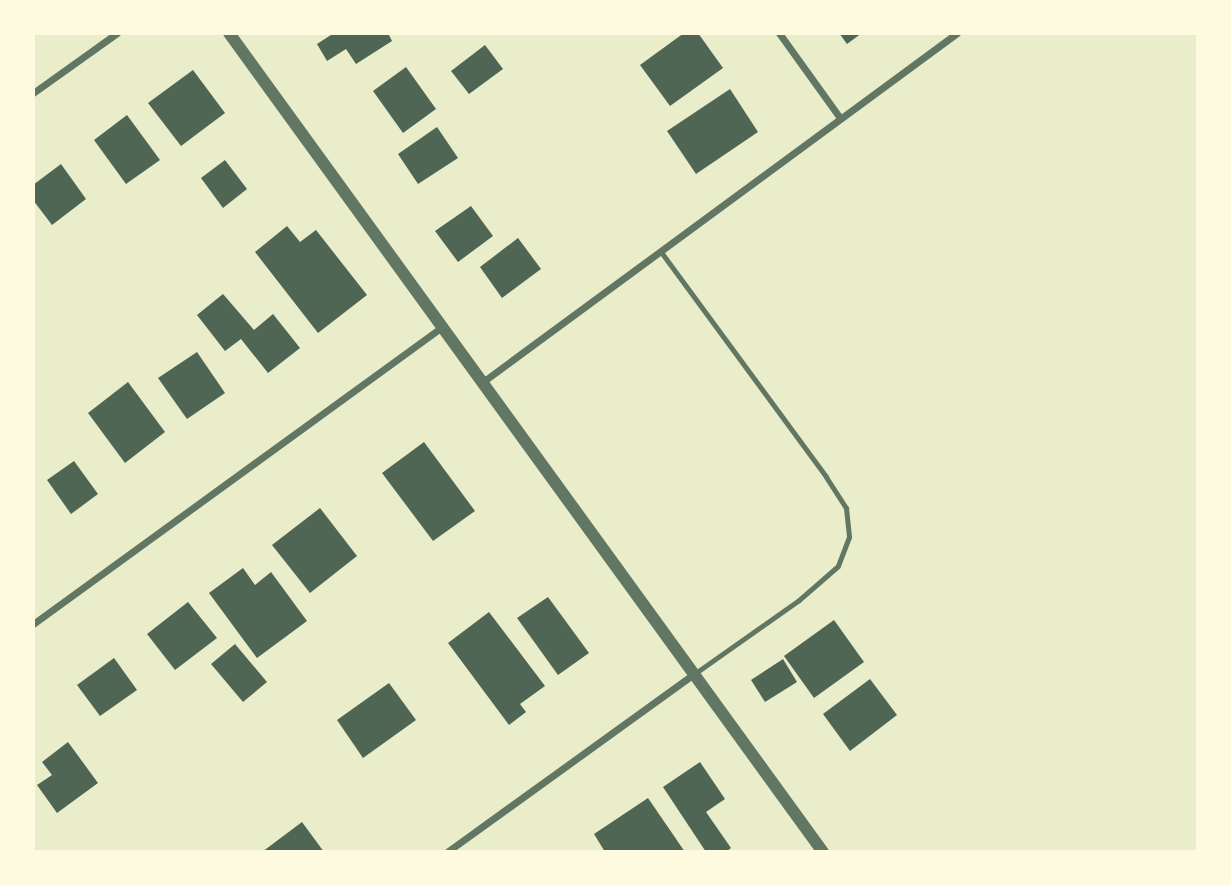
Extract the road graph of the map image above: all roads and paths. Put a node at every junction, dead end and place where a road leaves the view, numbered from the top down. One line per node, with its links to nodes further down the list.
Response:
1 (117, 33): 5 (street)
2 (229, 33): 8 (street)
3 (779, 33): 6 (street)
4 (957, 33): 6 (street)
5 (33, 93)
6 (840, 118): 7 (street)
7 (661, 252): 9 (street); 11 (lane)
8 (442, 327): 9 (street); 10 (street)
9 (484, 382): 11 (street)
10 (33, 624)
11 (694, 674): 12 (street); 13 (street)
12 (447, 852)
13 (823, 852)

